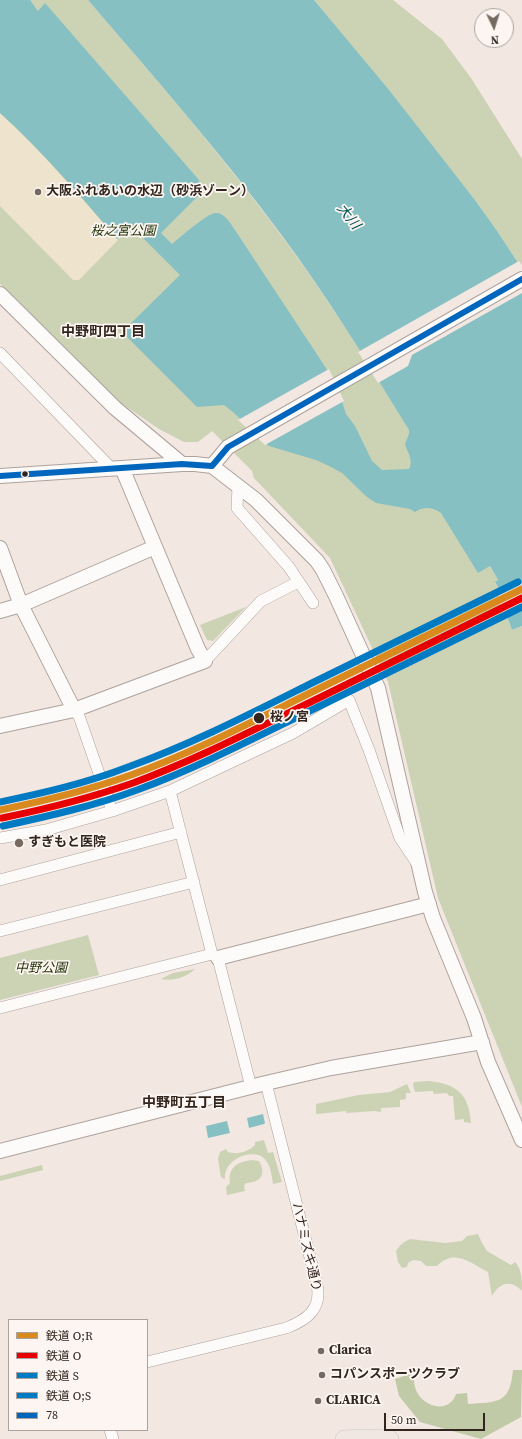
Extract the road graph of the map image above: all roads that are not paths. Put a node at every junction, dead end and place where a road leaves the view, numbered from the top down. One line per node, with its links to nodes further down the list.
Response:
1 (522, 279): 5 (street)
2 (0, 294): 4 (street)
3 (0, 353): 6 (street)
4 (182, 464): 5 (street); 6 (street)
5 (212, 466): 8 (street)
6 (117, 468): 7 (street); 9 (street)
7 (0, 476)
8 (238, 487): 11 (street); 22 (street)
9 (155, 547): 13 (street); 15 (street)
10 (0, 548): 13 (street)
11 (298, 582): 12 (street); 15 (street)
12 (313, 603)
13 (21, 604): 14 (street); 16 (street)
14 (0, 611)
15 (205, 661): 16 (street)
16 (74, 710): 17 (street); 19 (street)
17 (0, 726)
18 (170, 791): 19 (street); 20 (street); 22 (street)
19 (112, 811): 21 (street)
20 (181, 832): 23 (street); 24 (street)
21 (0, 838)
22 (420, 868): 25 (street)
23 (0, 880)
24 (194, 882): 26 (street); 27 (street)
25 (429, 904): 27 (street); 29 (street)
26 (0, 931)
27 (215, 956): 28 (street); 31 (street)
28 (0, 1008)
29 (482, 1042): 30 (street); 32 (street)
30 (266, 1083): 31 (street); 34 (street, ハナミズキ通り)
31 (251, 1087): 33 (street)
32 (522, 1140)
33 (0, 1151)
34 (148, 1362)
35 (344, 1439): 36 (main road)
36 (390, 1439)

